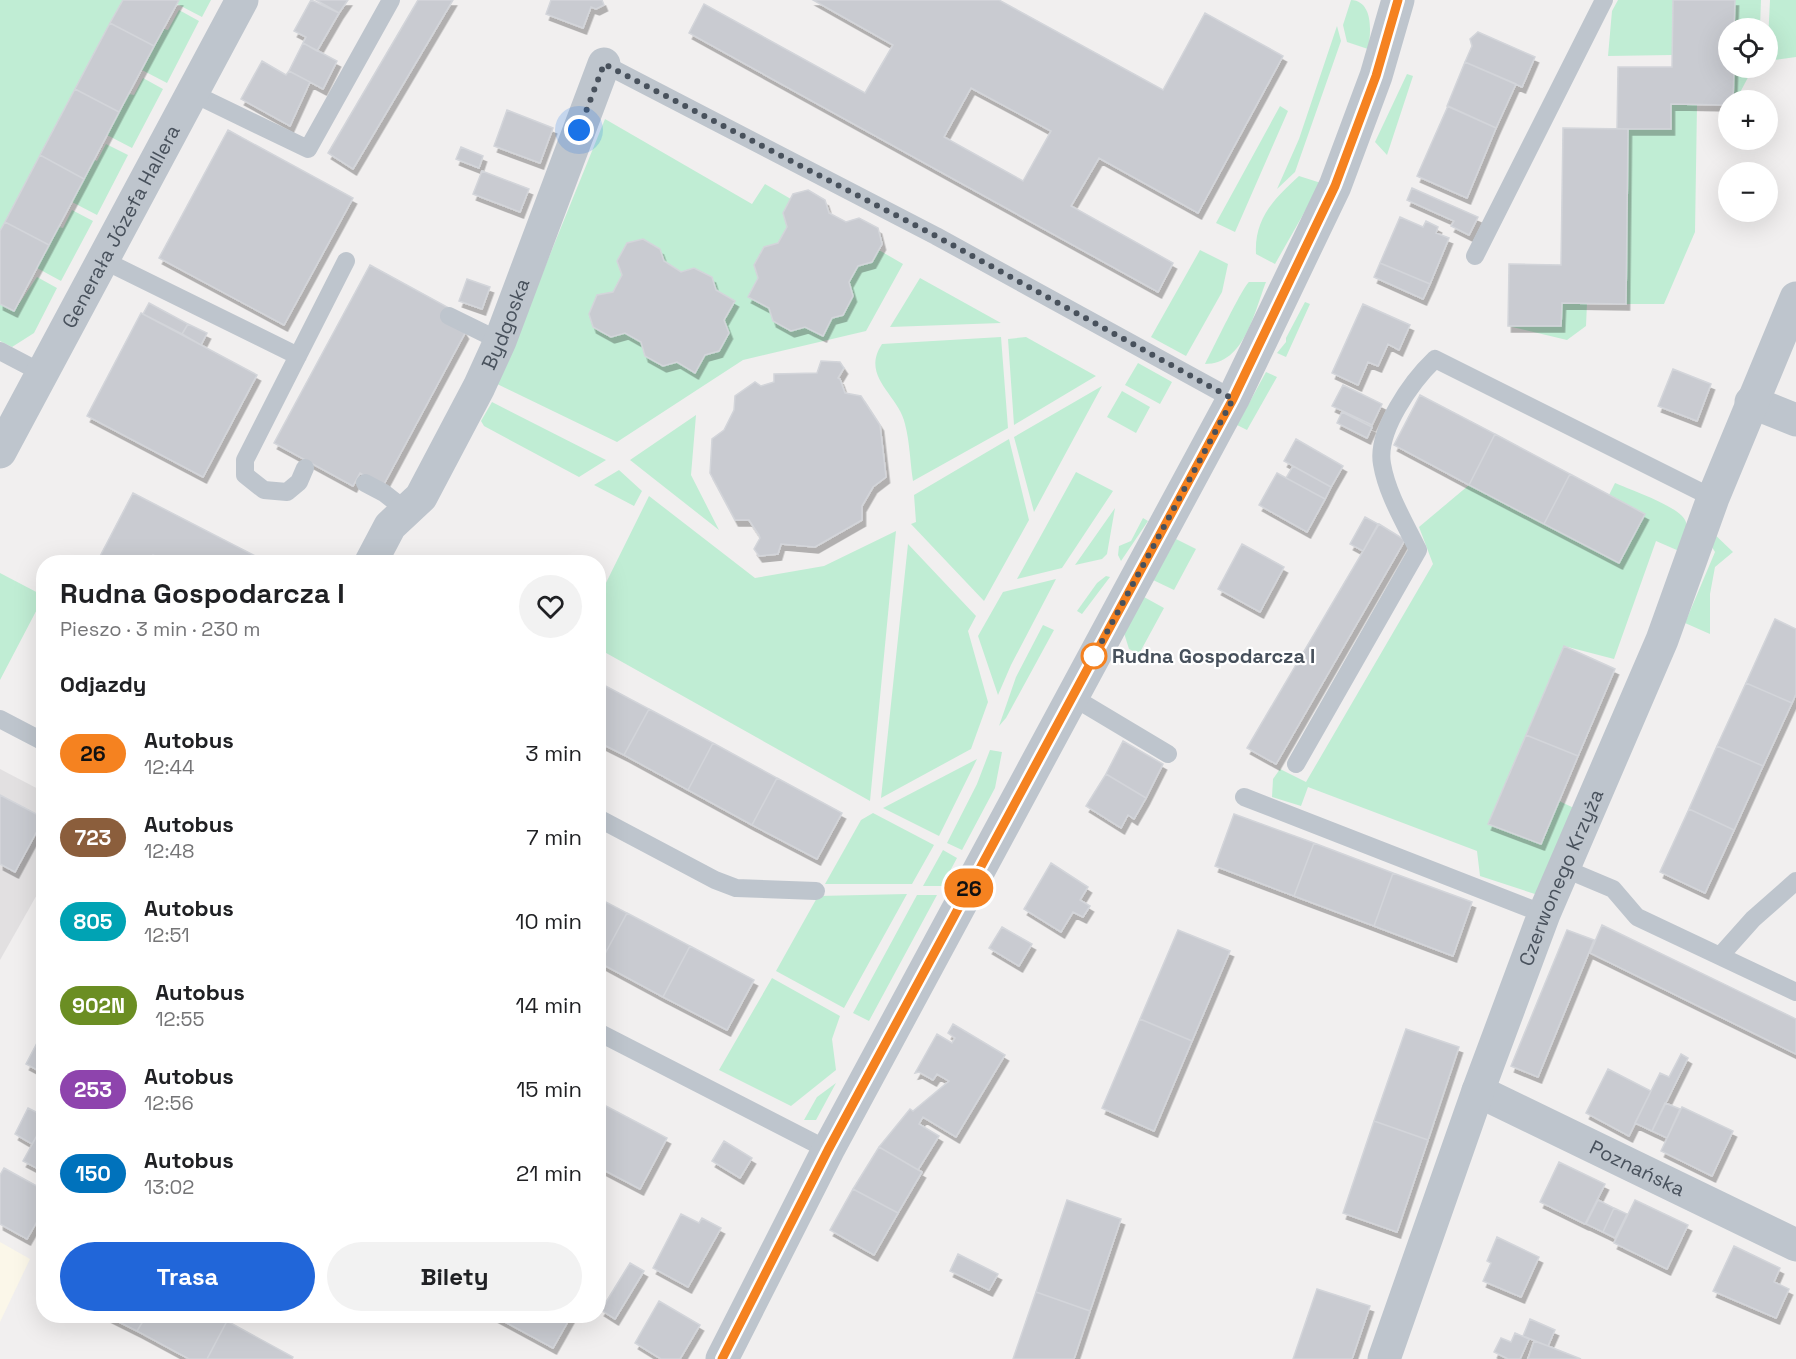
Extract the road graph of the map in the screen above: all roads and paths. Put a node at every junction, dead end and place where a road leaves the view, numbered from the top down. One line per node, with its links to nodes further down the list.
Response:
1 (242, 0): 6 (street, Generała Józefa Hallera)
2 (392, 0): 6 (lane)
3 (1604, 0): 7 (lane)
4 (1394, 2): 16 (street)
5 (604, 64): 12 (street, Bydgoska); 16 (lane)
6 (192, 93): 8 (street, Generała Józefa Hallera)
7 (1475, 256)
8 (103, 260): 14 (lane); 15 (street, Generała Józefa Hallera)
9 (346, 261): 14 (lane)
10 (1796, 298): 17 (street, Czerwonego Krzyża)
11 (449, 316): 12 (lane)
12 (500, 341): 23 (street, Bydgoska)
13 (0, 351): 15 (lane)
14 (298, 356): 20 (lane)
15 (42, 373): 19 (street, Generała Józefa Hallera)
16 (1233, 399): 25 (street)
17 (1751, 402): 18 (street); 22 (street, Czerwonego Krzyża)
18 (1796, 420)
19 (0, 452)
20 (305, 468)
21 (365, 483): 23 (lane)
22 (1713, 498): 29 (lane); 32 (street, Czerwonego Krzyża)
23 (407, 511): 24 (street, Bydgoska)
24 (375, 555)
25 (1071, 696): 28 (lane); 40 (street)
26 (0, 719): 27 (lane)
27 (36, 738)
28 (1168, 754)
29 (1296, 764)
30 (1244, 797): 35 (lane)
31 (606, 822): 34 (lane)
32 (1563, 868): 35 (street, Czerwonego Krzyża); 36 (lane)
33 (1795, 884): 36 (lane)
34 (816, 891)
35 (1544, 914): 39 (street, Czerwonego Krzyża)
36 (1719, 956): 37 (lane)
37 (1796, 992)
38 (606, 1036): 40 (lane)
39 (1478, 1090): 41 (street, Poznańska); 43 (street, Czerwonego Krzyża)
40 (828, 1150): 42 (street)
41 (1796, 1245)
42 (722, 1359)
43 (1384, 1359)

